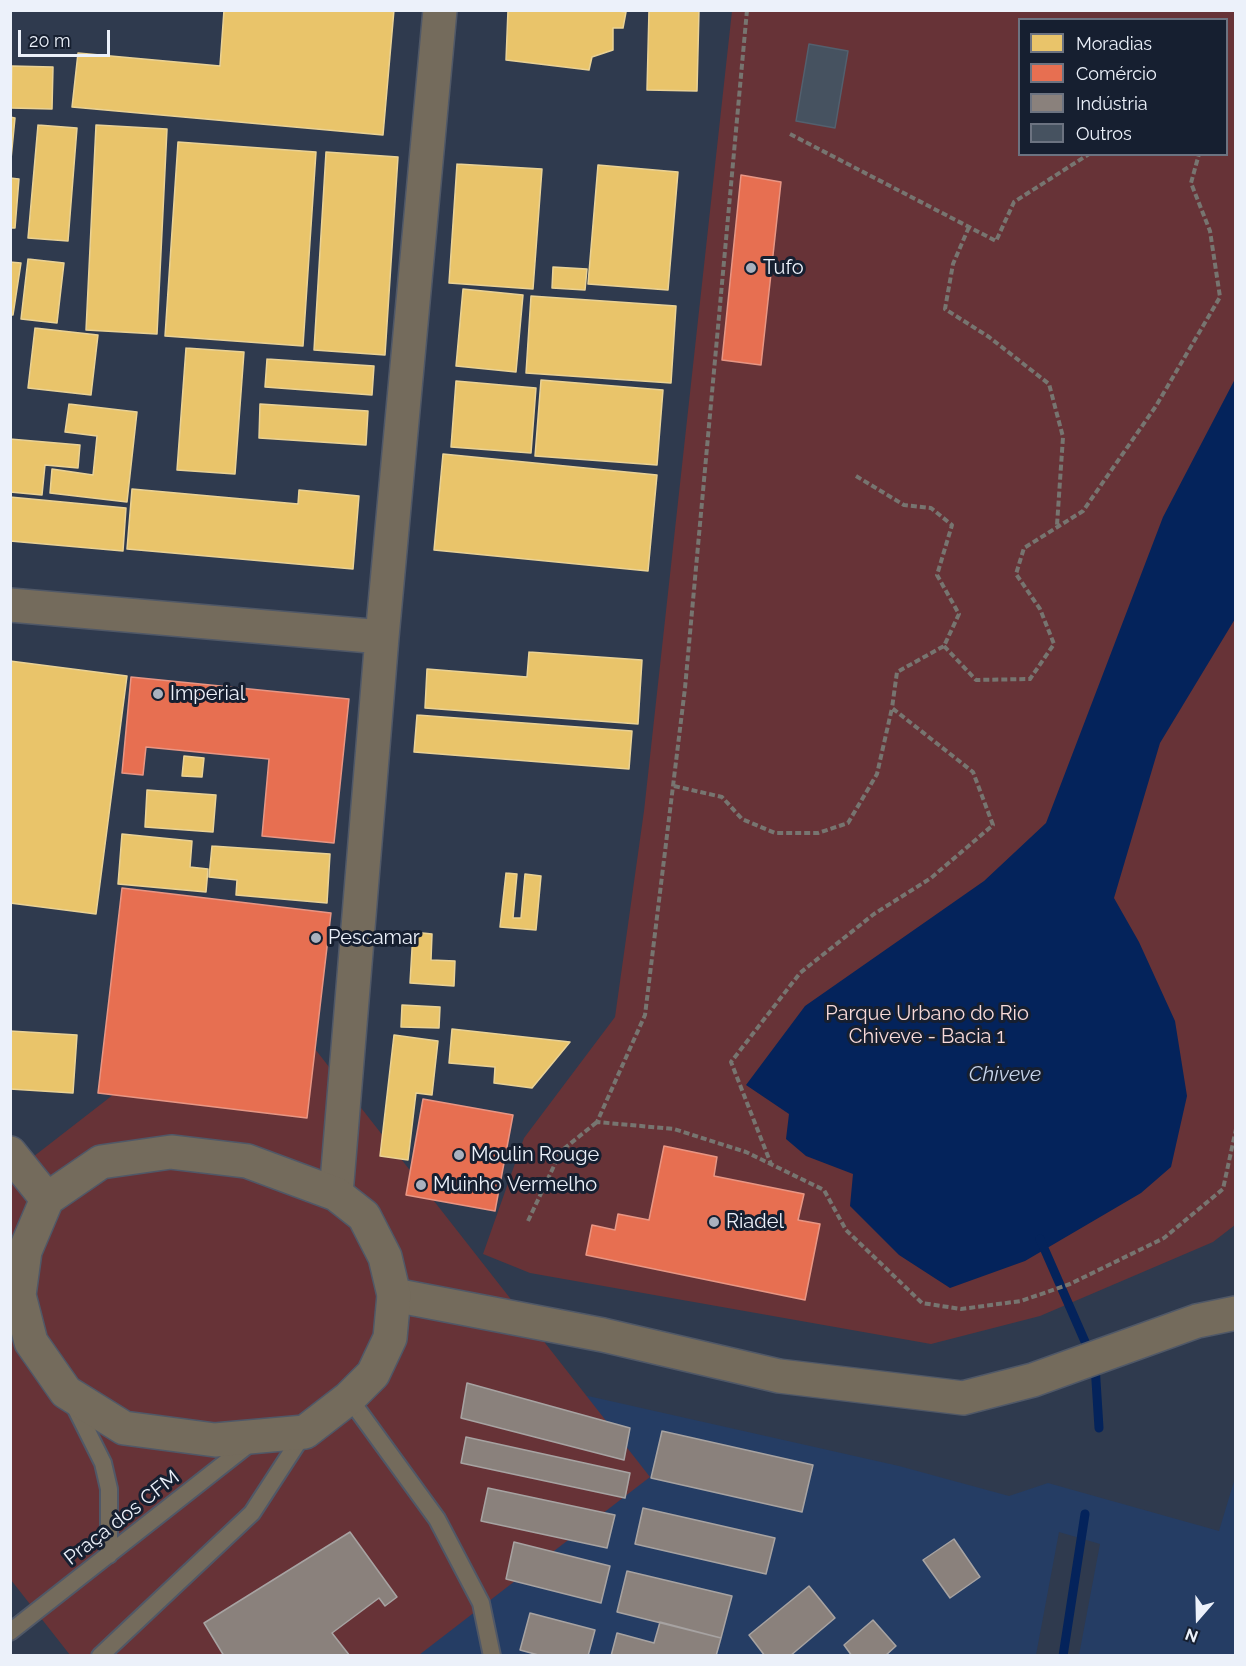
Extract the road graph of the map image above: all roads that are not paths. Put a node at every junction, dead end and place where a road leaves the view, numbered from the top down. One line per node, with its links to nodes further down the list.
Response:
1 (440, 10): 3 (street)
2 (10, 605): 3 (street)
3 (382, 637): 5 (street)
4 (10, 1153): 6 (street)
5 (336, 1194): 6 (street); 8 (street)
6 (47, 1198): 11 (street)
7 (1236, 1289): 10 (street)
8 (394, 1295): 10 (street); 13 (street)
9 (1236, 1313): 10 (street)
10 (1197, 1321)
11 (21, 1330): 12 (street)
12 (66, 1392): 15 (street); 16 (lane)
13 (349, 1398): 14 (street); 19 (lane)
14 (305, 1432): 15 (street); 18 (lane)
15 (259, 1436): 16 (lane, Praça dos CFM)
16 (109, 1555): 17 (lane, Praça dos CFM)
17 (10, 1632)
18 (100, 1656)
19 (492, 1656)

